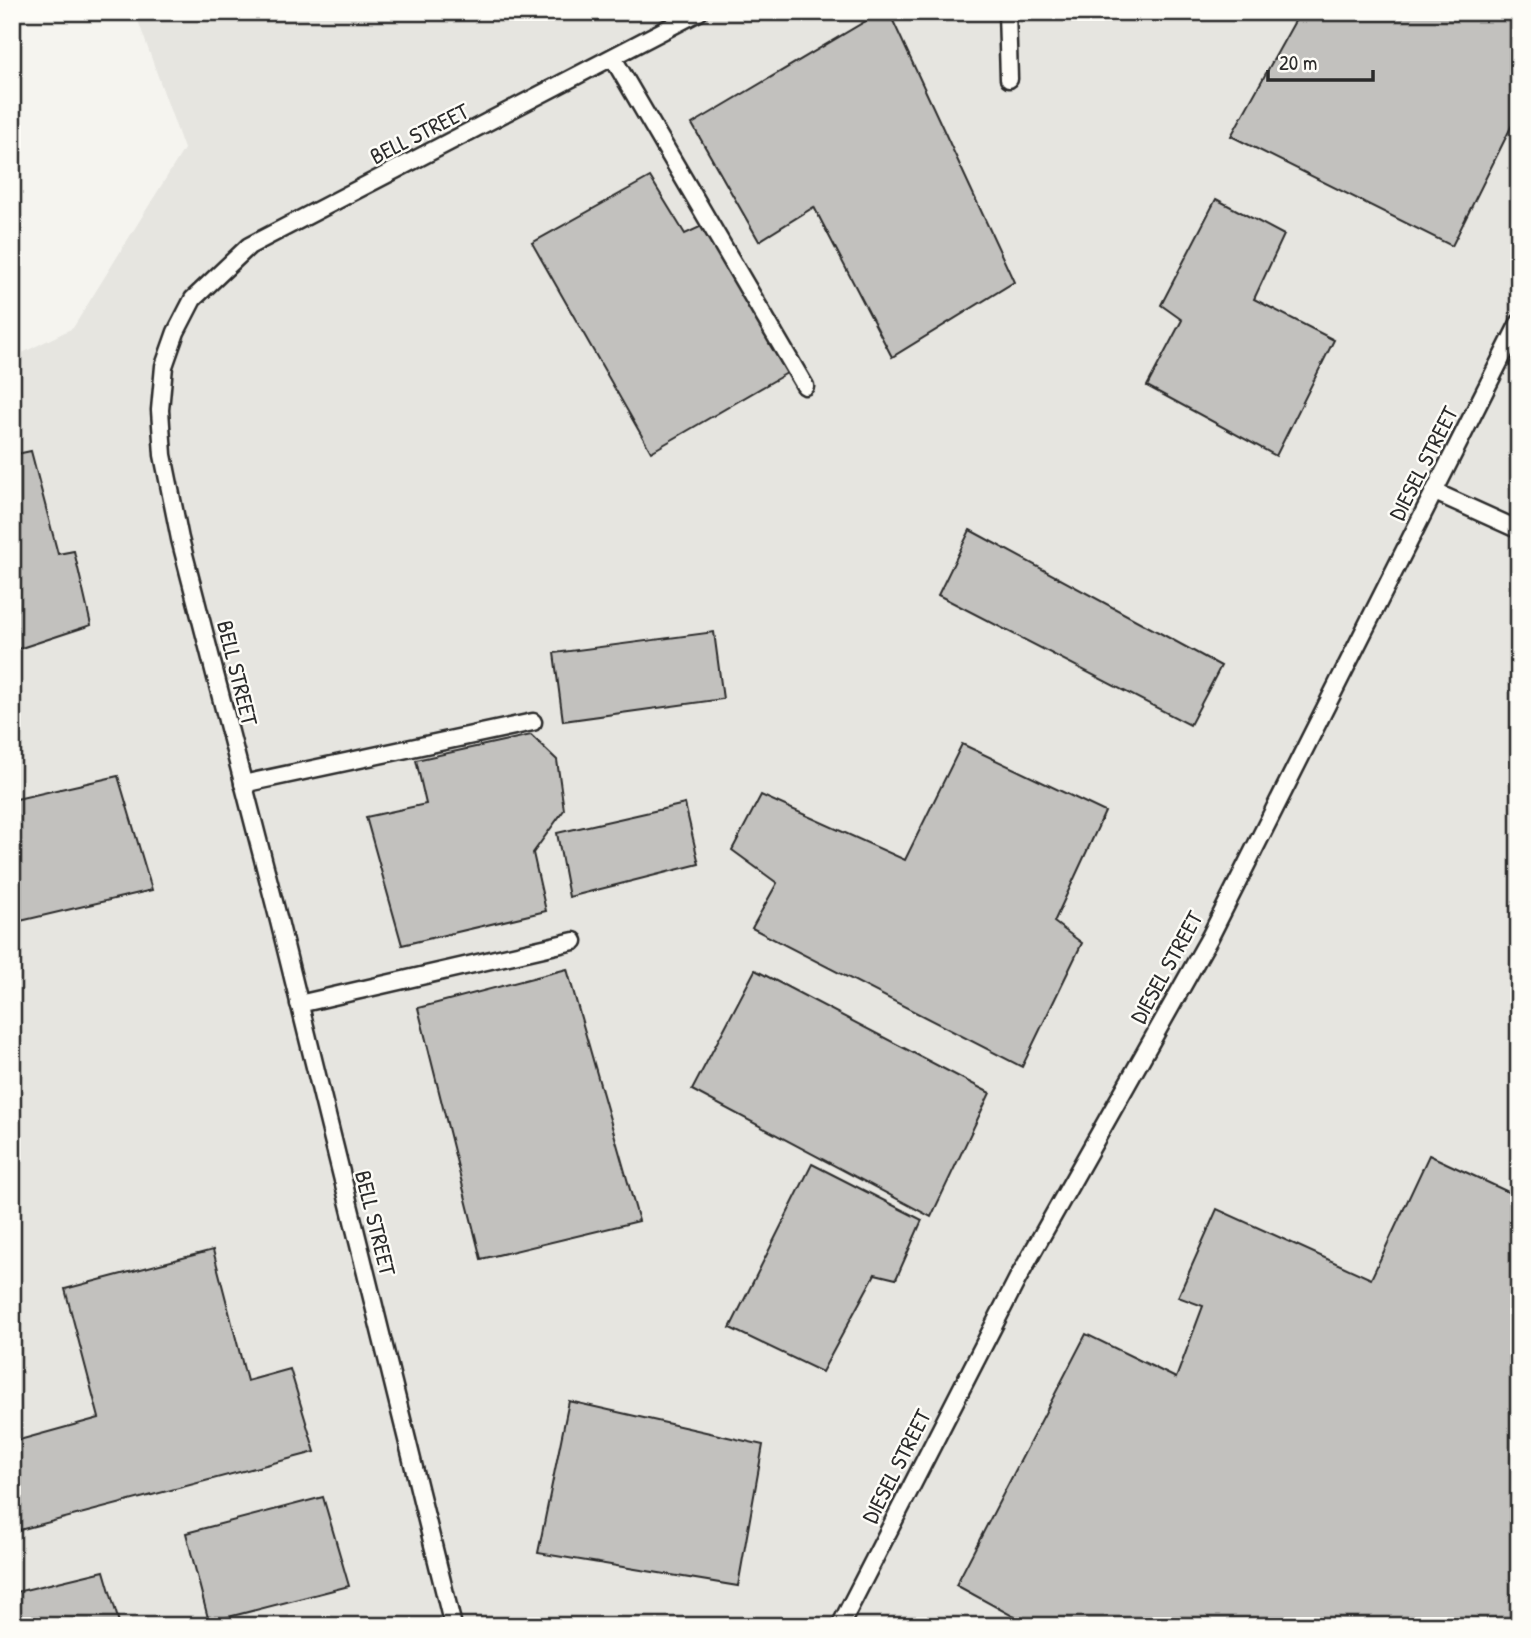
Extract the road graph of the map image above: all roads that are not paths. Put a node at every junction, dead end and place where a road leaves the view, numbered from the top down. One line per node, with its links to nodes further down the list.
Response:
1 (699, 12): 3 (lane, BELL STREET)
2 (1007, 12): 4 (lane)
3 (613, 58): 6 (lane); 10 (lane, BELL STREET)
4 (1009, 79)
5 (1519, 323): 7 (lane, DIESEL STREET)
6 (806, 386)
7 (1435, 492): 8 (lane); 14 (lane, DIESEL STREET)
8 (1519, 530)
9 (533, 722): 10 (lane)
10 (243, 784): 12 (lane, BELL STREET)
11 (574, 941): 12 (lane)
12 (299, 1004): 13 (lane, BELL STREET)
13 (453, 1626)
14 (840, 1626)

